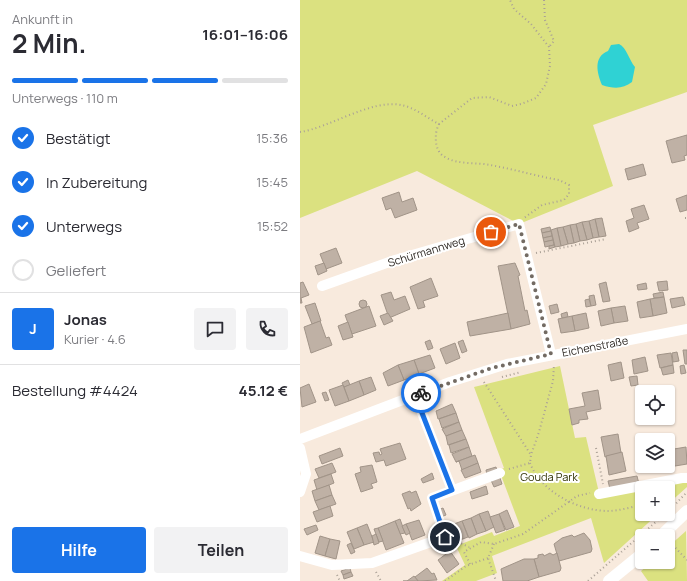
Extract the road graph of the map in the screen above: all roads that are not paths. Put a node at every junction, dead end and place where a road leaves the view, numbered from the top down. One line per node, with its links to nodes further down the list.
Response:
1 (322, 286): 3 (street, Schürmannweg)
2 (687, 329): 3 (street, Eichenstraße)
3 (551, 354): 4 (street, Eichenstraße)
4 (415, 395): 5 (street, Eichenstraße); 9 (street)
5 (300, 439)
6 (300, 448): 10 (street)
7 (500, 473): 9 (street)
8 (687, 478): 11 (street)
9 (452, 490): 14 (street)
10 (300, 492)
11 (602, 494)
12 (687, 511): 13 (main road)
13 (674, 529)
14 (300, 556)
15 (635, 560): 16 (main road)
16 (609, 581)

